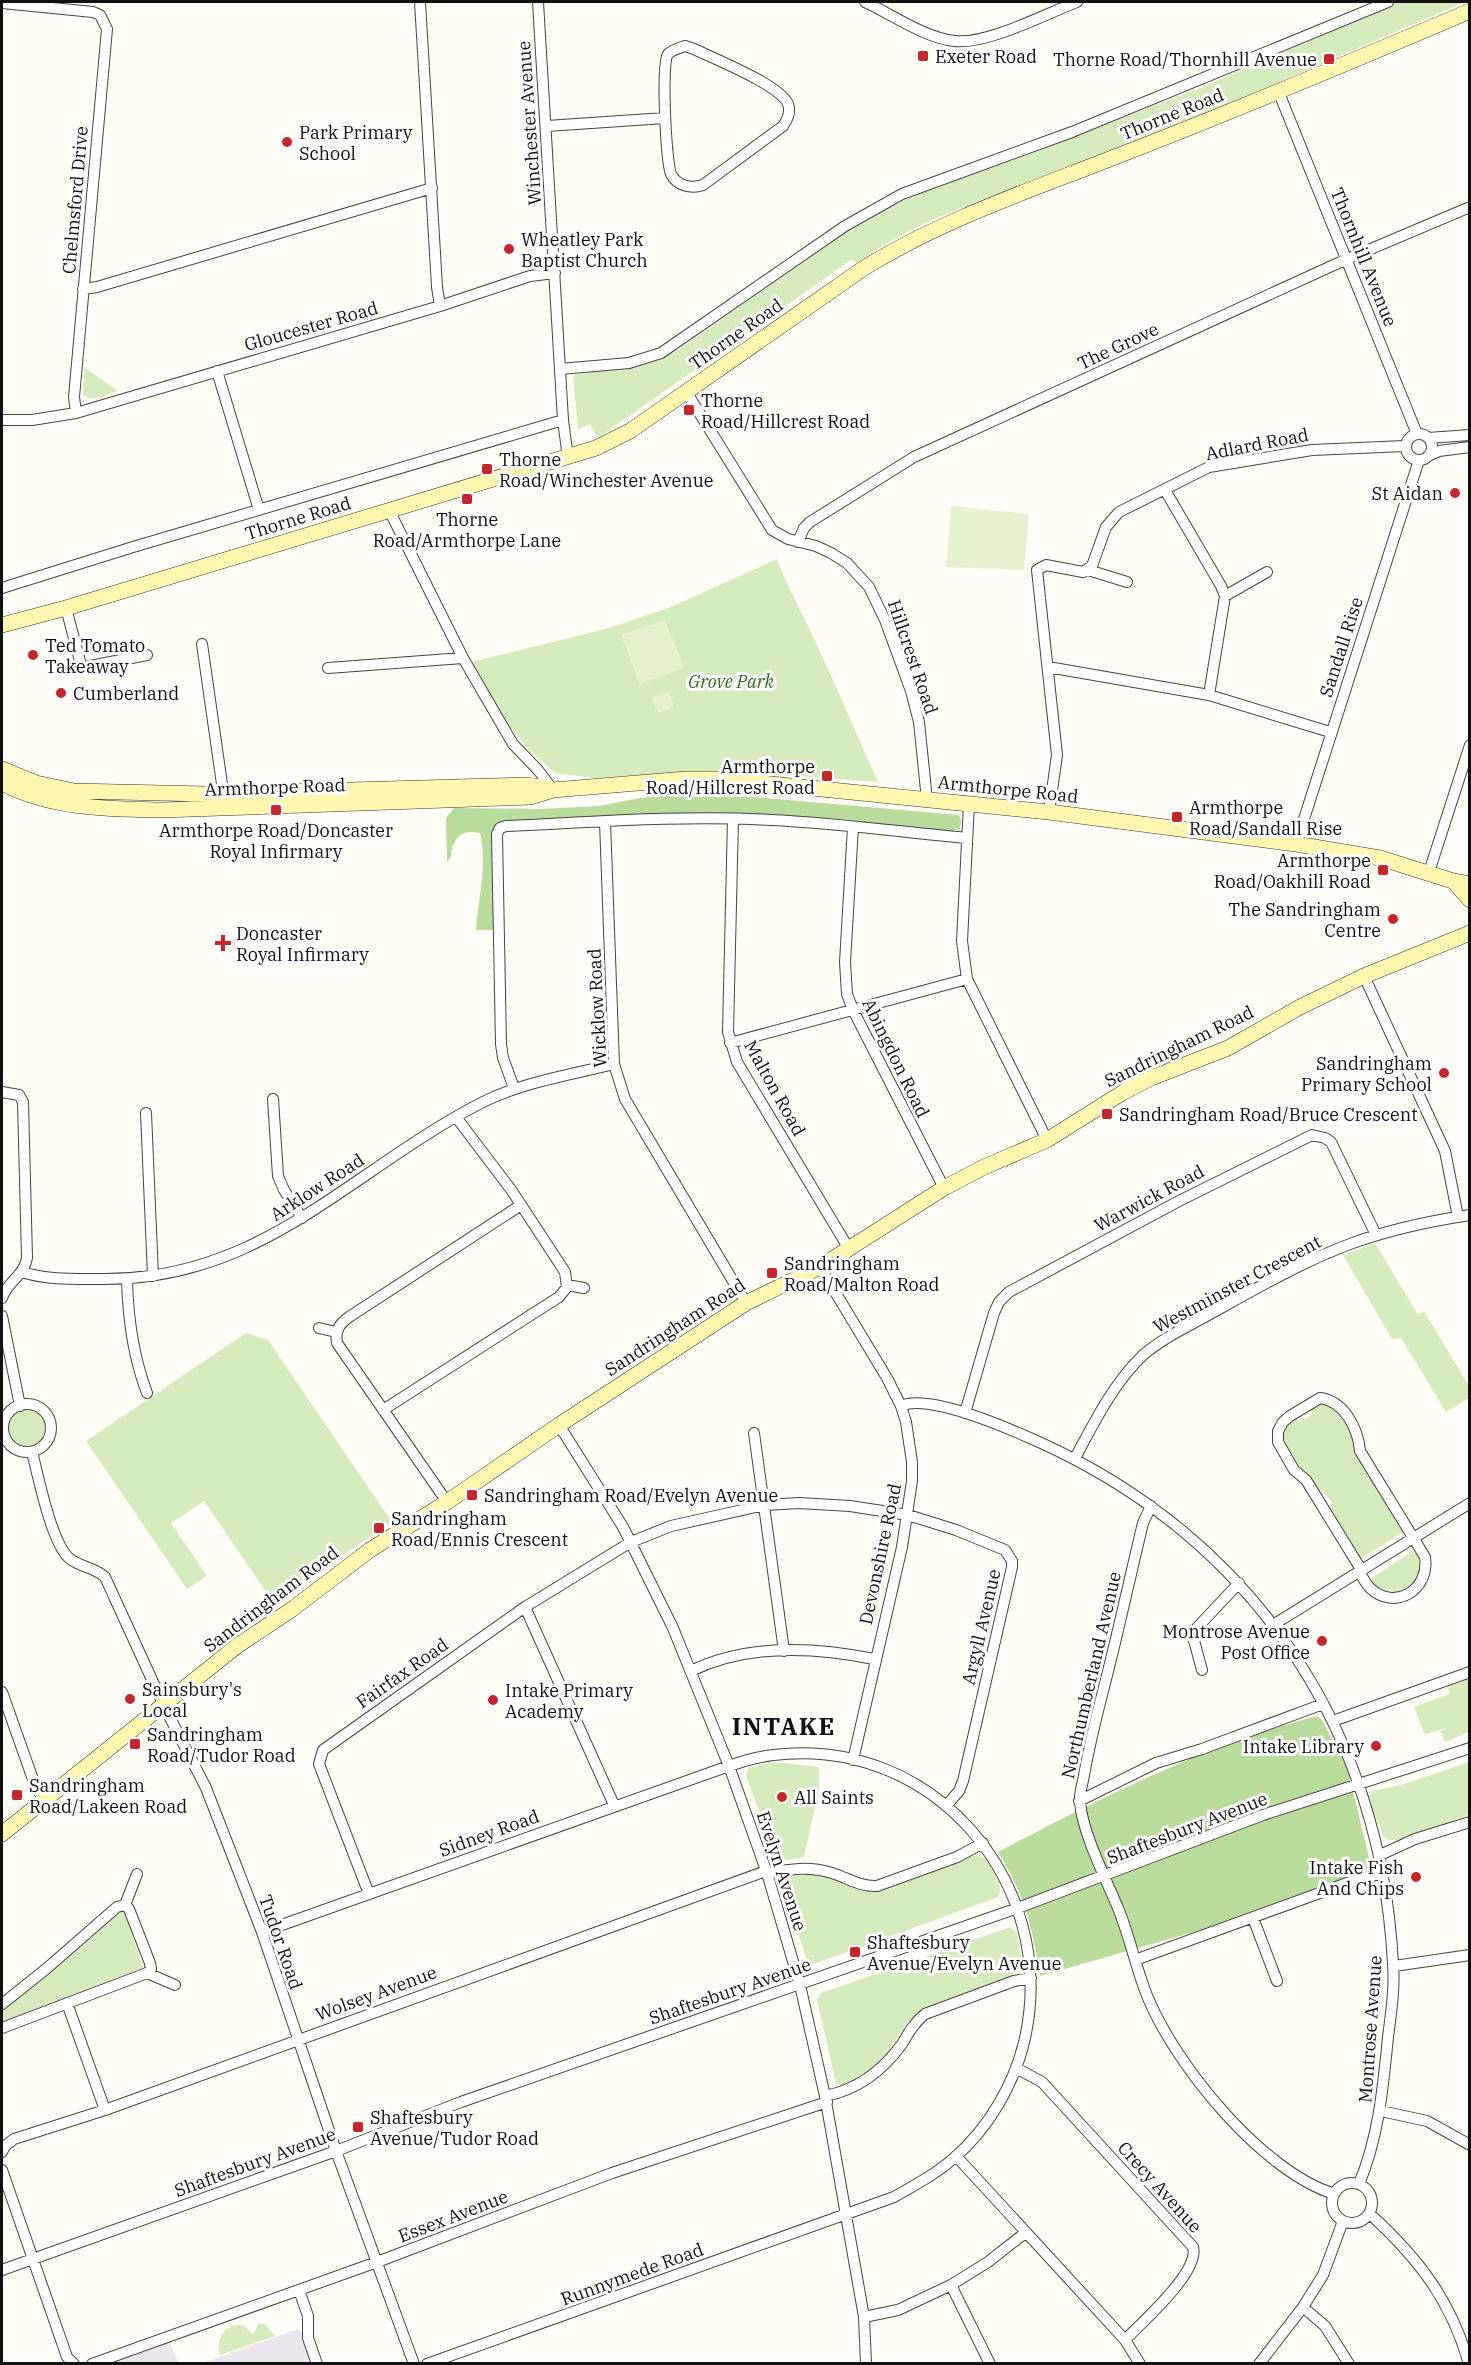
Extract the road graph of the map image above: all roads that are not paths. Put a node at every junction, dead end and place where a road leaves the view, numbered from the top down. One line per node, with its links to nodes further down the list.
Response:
1 (420, 2): 11 (street)
2 (538, 2): 10 (street, Winchester Avenue)
3 (866, 2): 4 (street)
4 (1077, 2)
5 (1388, 2): 17 (street, Thorne Road)
6 (2, 3): 15 (street, Chelmsford Drive)
7 (1470, 11): 8 (street, Thorne Road)
8 (1279, 93): 13 (street, Thornhill Avenue); 19 (street, Thorne Road)
9 (665, 118): 9 (street); 10 (street)
10 (547, 126): 14 (street, Winchester Avenue)
11 (432, 188): 15 (street); 16 (street)
12 (1470, 207): 13 (street, The Grove)
13 (1347, 259): 24 (street, Thornhill Avenue); 32 (street, The Grove)
14 (555, 273): 16 (street, Gloucester Road); 17 (street, Winchester Avenue)
15 (83, 289): 20 (street, Chelmsford Drive)
16 (441, 306): 18 (street, Gloucester Road)
17 (560, 369): 22 (street, Winchester Avenue)
18 (216, 371): 20 (street, Gloucester Road); 30 (street)
19 (687, 393): 27 (street, Thorne Road); 32 (street, Hillcrest Road)
20 (76, 413): 21 (street)
21 (2, 420)
22 (563, 420): 27 (street, Winchester Avenue); 30 (street, Thorne Road)
23 (1470, 435): 24 (street)
24 (1422, 436): 25 (street); 28 (street)
25 (1406, 446): 28 (street); 29 (street, Adlard Road)
26 (1470, 447): 28 (street)
27 (568, 458): 31 (street, Thorne Road)
28 (1424, 458): 46 (street, Sandall Rise)
29 (1165, 490): 33 (street, Adlard Road); 37 (street)
30 (259, 510): 36 (street, Thorne Road)
31 (388, 510): 38 (street, Thorne Road); 42 (street)
32 (798, 542): 52 (street, Hillcrest Road)
33 (1088, 570): 35 (street); 43 (street)
34 (1267, 572): 37 (street)
35 (1127, 582)
36 (2, 588)
37 (1225, 596): 45 (street)
38 (66, 608): 39 (street, Thorne Road); 41 (street)
39 (2, 625)
40 (202, 644): 51 (street)
41 (147, 656)
42 (462, 658): 44 (street); 50 (street)
43 (1048, 667): 45 (street); 55 (street)
44 (328, 668)
45 (1209, 695): 46 (street)
46 (1330, 732): 60 (street, Sandall Rise)
47 (1470, 745): 61 (street)
48 (2, 769): 51 (street, Armthorpe Road)
49 (2, 783): 54 (street, Armthorpe Road)
50 (553, 790): 51 (street, Armthorpe Road); 52 (street, Armthorpe Road); 54 (street, Armthorpe Road)
51 (224, 793): 54 (street)
52 (927, 800): 53 (street, Armthorpe Road)
53 (969, 804): 55 (street, Armthorpe Road); 59 (street)
54 (226, 809)
55 (1049, 812): 60 (street, Armthorpe Road)
56 (733, 819): 57 (street); 58 (street); 70 (street, Malton Road)
57 (605, 822): 71 (street, Wicklow Road); 72 (street)
58 (854, 827): 59 (street); 69 (street, Abingdon Road)
59 (966, 838): 68 (street)
60 (1296, 844): 61 (street, Armthorpe Road)
61 (1429, 872): 62 (street, Armthorpe Road)
62 (1453, 881): 63 (street, Armthorpe Road); 64 (street, Armthorpe Road)
63 (1470, 884)
64 (1470, 900)
65 (1470, 922): 66 (street, Sandringham Road)
66 (1465, 935): 67 (street, Sandringham Road)
67 (1364, 976): 77 (street, Sandringham Road); 81 (street)
68 (967, 979): 69 (street); 77 (street)
69 (853, 1010): 70 (street); 78 (street, Abingdon Road)
70 (730, 1043): 84 (street, Malton Road)
71 (614, 1065): 72 (street, Arklow Road); 92 (street, Wicklow Road)
72 (514, 1088): 76 (street, Arklow Road)
73 (2, 1092): 86 (street)
74 (273, 1099): 82 (street)
75 (146, 1113): 87 (street)
76 (456, 1117): 79 (street); 82 (street, Arklow Road)
77 (1047, 1140): 78 (street, Sandringham Road)
78 (944, 1188): 84 (street, Sandringham Road)
79 (521, 1205): 89 (street); 95 (street)
80 (1470, 1215): 81 (street, Westminster Crescent)
81 (1458, 1217): 83 (street, Westminster Crescent)
82 (302, 1218): 87 (street, Arklow Road)
83 (1376, 1235): 100 (street, Warwick Road); 106 (street, Westminster Crescent)
84 (849, 1249): 85 (street, Sandringham Road)
85 (820, 1267): 92 (street, Sandringham Road); 98 (street, Devonshire Road)
86 (22, 1272): 88 (street, Arklow Road); 91 (street)
87 (153, 1275): 88 (street, Arklow Road)
88 (126, 1280): 96 (street)
89 (567, 1285): 90 (street); 99 (street)
90 (584, 1288)
91 (2, 1298)
92 (746, 1303): 102 (street, Sandringham Road)
93 (2, 1316): 97 (street)
94 (319, 1328): 95 (street)
95 (336, 1332): 99 (street)
96 (147, 1393)
97 (20, 1406): 101 (street); 105 (street)
98 (901, 1406): 100 (street, Montrose Avenue); 111 (street, Devonshire Road)
99 (383, 1410): 107 (street)
100 (965, 1413): 106 (street, Montrose Avenue)
101 (3, 1425): 104 (street)
102 (559, 1425): 107 (street, Sandringham Road); 113 (street, Evelyn Avenue)
103 (754, 1433): 109 (street)
104 (6, 1445): 105 (street)
105 (32, 1452): 125 (street, Tudor Road)
106 (1075, 1458): 110 (street, Montrose Avenue)
107 (447, 1502): 125 (street, Sandringham Road)
108 (1470, 1503): 112 (street)
109 (765, 1505): 111 (street, Argyll Avenue); 113 (street, Argyll Avenue); 118 (street)
110 (1151, 1506): 115 (street, Montrose Avenue); 132 (street, Northumberland Avenue)
111 (908, 1515): 119 (street, Devonshire Road); 134 (street, Argyll Avenue)
112 (1414, 1538): 114 (street); 114 (street); 114 (street)
113 (631, 1542): 116 (street, Fairfax Road); 121 (street, Evelyn Avenue)
114 (1361, 1572): 117 (street)
115 (1239, 1583): 117 (street, Montrose Avenue); 120 (street)
116 (525, 1607): 133 (street); 143 (street, Fairfax Road)
117 (1274, 1624): 124 (street, Montrose Avenue)
118 (784, 1651): 119 (street); 121 (street)
119 (874, 1659): 128 (street, Devonshire Road)
120 (1202, 1670)
121 (691, 1671): 129 (street, Evelyn Avenue)
122 (1470, 1672): 126 (street)
123 (2, 1692): 131 (street)
124 (1323, 1704): 126 (street, Montrose Avenue); 132 (street)
125 (164, 1706): 131 (street, Sandringham Road); 147 (street, Tudor Road)
126 (1333, 1721): 130 (street, Montrose Avenue)
127 (1470, 1748): 130 (street, Shaftesbury Avenue)
128 (853, 1760): 129 (street, Sidney Road); 134 (street, Sidney Road)
129 (729, 1766): 133 (street, Sidney Road); 139 (street, Evelyn Avenue)
130 (1360, 1785): 138 (street, Montrose Avenue); 142 (street, Shaftesbury Avenue)
131 (44, 1799): 136 (street, Sandringham Road)
132 (1079, 1801): 142 (street, Northumberland Avenue)
133 (614, 1805): 143 (street, Sidney Road)
134 (946, 1806): 137 (street, Sidney Road)
135 (1470, 1822): 138 (street)
136 (2, 1834)
137 (983, 1843): 139 (street, Wolsey Avenue); 145 (street, Sidney Road)
138 (1380, 1855): 140 (street, Montrose Avenue)
139 (767, 1872): 155 (street, Evelyn Avenue); 159 (street, Wolsey Avenue)
140 (1383, 1873): 146 (street); 150 (street, Montrose Avenue)
141 (137, 1875): 144 (street)
142 (1104, 1876): 145 (street, Shaftesbury Avenue); 149 (street, Northumberland Avenue)
143 (369, 1894): 147 (street, Sidney Road)
144 (125, 1905): 151 (street); 157 (street)
145 (1018, 1908): 152 (street, Runnymede Road); 155 (street, Shaftesbury Avenue)
146 (1253, 1917): 149 (street); 153 (street)
147 (262, 1932): 159 (street, Tudor Road)
148 (1470, 1955): 150 (street)
149 (1134, 1960): 170 (street, Northumberland Avenue)
150 (1394, 1966): 163 (street, Montrose Avenue)
151 (147, 1973): 154 (street); 156 (street)
152 (1031, 1978): 160 (street, Runnymede Road); 161 (street, Essex Avenue)
153 (1277, 1981)
154 (174, 1985)
155 (800, 1985): 161 (street, Evelyn Avenue); 165 (street, Shaftesbury Avenue)
156 (67, 2003): 158 (street); 162 (street)
157 (2, 2004)
158 (2, 2028)
159 (297, 2039): 162 (street, Wolsey Avenue); 165 (street, Tudor Road)
160 (1016, 2068): 167 (street, Runnymede Road); 183 (street, Crecy Avenue)
161 (826, 2099): 171 (street, Evelyn Avenue); 176 (street, Essex Avenue)
162 (105, 2110): 166 (street, Wolsey Avenue)
163 (1381, 2111): 164 (street); 169 (street, Montrose Avenue)
164 (1470, 2145)
165 (336, 2151): 175 (street, Shaftesbury Avenue); 176 (street, Tudor Road)
166 (2, 2152)
167 (956, 2156): 171 (street, Runnymede Road); 174 (street)
168 (2, 2170): 175 (street)
169 (1359, 2184): 170 (street); 172 (street)
170 (1334, 2193): 173 (street)
171 (847, 2214): 181 (street, Evelyn Avenue); 188 (street, Runnymede Road)
172 (1370, 2214): 173 (street); 182 (street)
173 (1343, 2221): 180 (street)
174 (1026, 2233): 178 (street); 183 (street)
175 (32, 2259): 177 (street, Shaftesbury Avenue); 184 (street)
176 (377, 2262): 179 (street, Essex Avenue); 187 (street, Tudor Road)
177 (2, 2270)
178 (951, 2285): 181 (street); 190 (street)
179 (298, 2290): 185 (street, Essex Avenue); 186 (street)
180 (1303, 2307): 192 (street); 193 (street)
181 (864, 2317): 189 (street, Evelyn Avenue)
182 (1465, 2334): 194 (street)
183 (1125, 2340): 191 (street)
184 (74, 2364)
185 (92, 2364)
186 (317, 2364)
187 (414, 2364)
188 (428, 2364)
189 (866, 2364)
190 (990, 2364)
191 (1140, 2364)
192 (1259, 2364)
193 (1349, 2364)
194 (1469, 2364)

